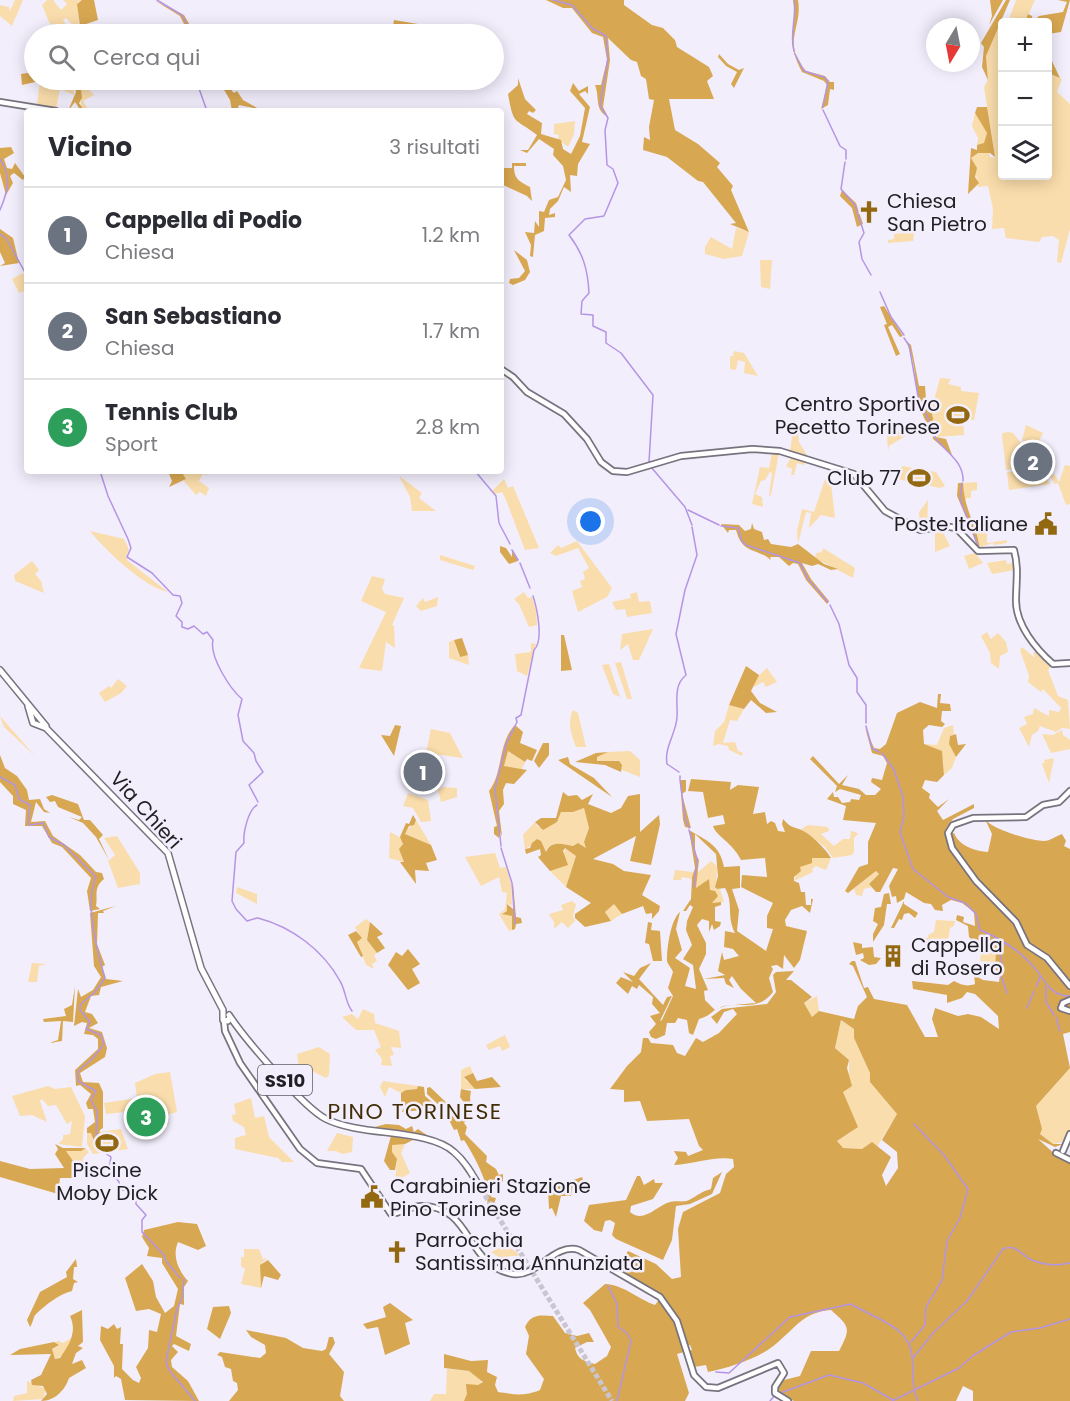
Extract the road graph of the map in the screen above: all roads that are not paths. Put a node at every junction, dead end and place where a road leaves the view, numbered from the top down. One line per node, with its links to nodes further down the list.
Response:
1 (0, 102): 2 (main road)
2 (37, 108)
3 (504, 371): 4 (main road)
4 (1070, 663)
5 (1, 669): 6 (main road, Via Chieri)
6 (34, 716): 7 (main road, Via Chieri); 7 (main road, Via Chieri)
7 (40, 722): 12 (main road, Via Chieri)
8 (1070, 791): 9 (main road)
9 (1070, 986)
10 (1070, 1000): 11 (main road)
11 (1070, 1011)
12 (227, 1018): 15 (main road, SS10); 16 (main road, Via Chieri)
13 (1070, 1134): 14 (main road)
14 (1070, 1160)
15 (481, 1189)
16 (788, 1401)

